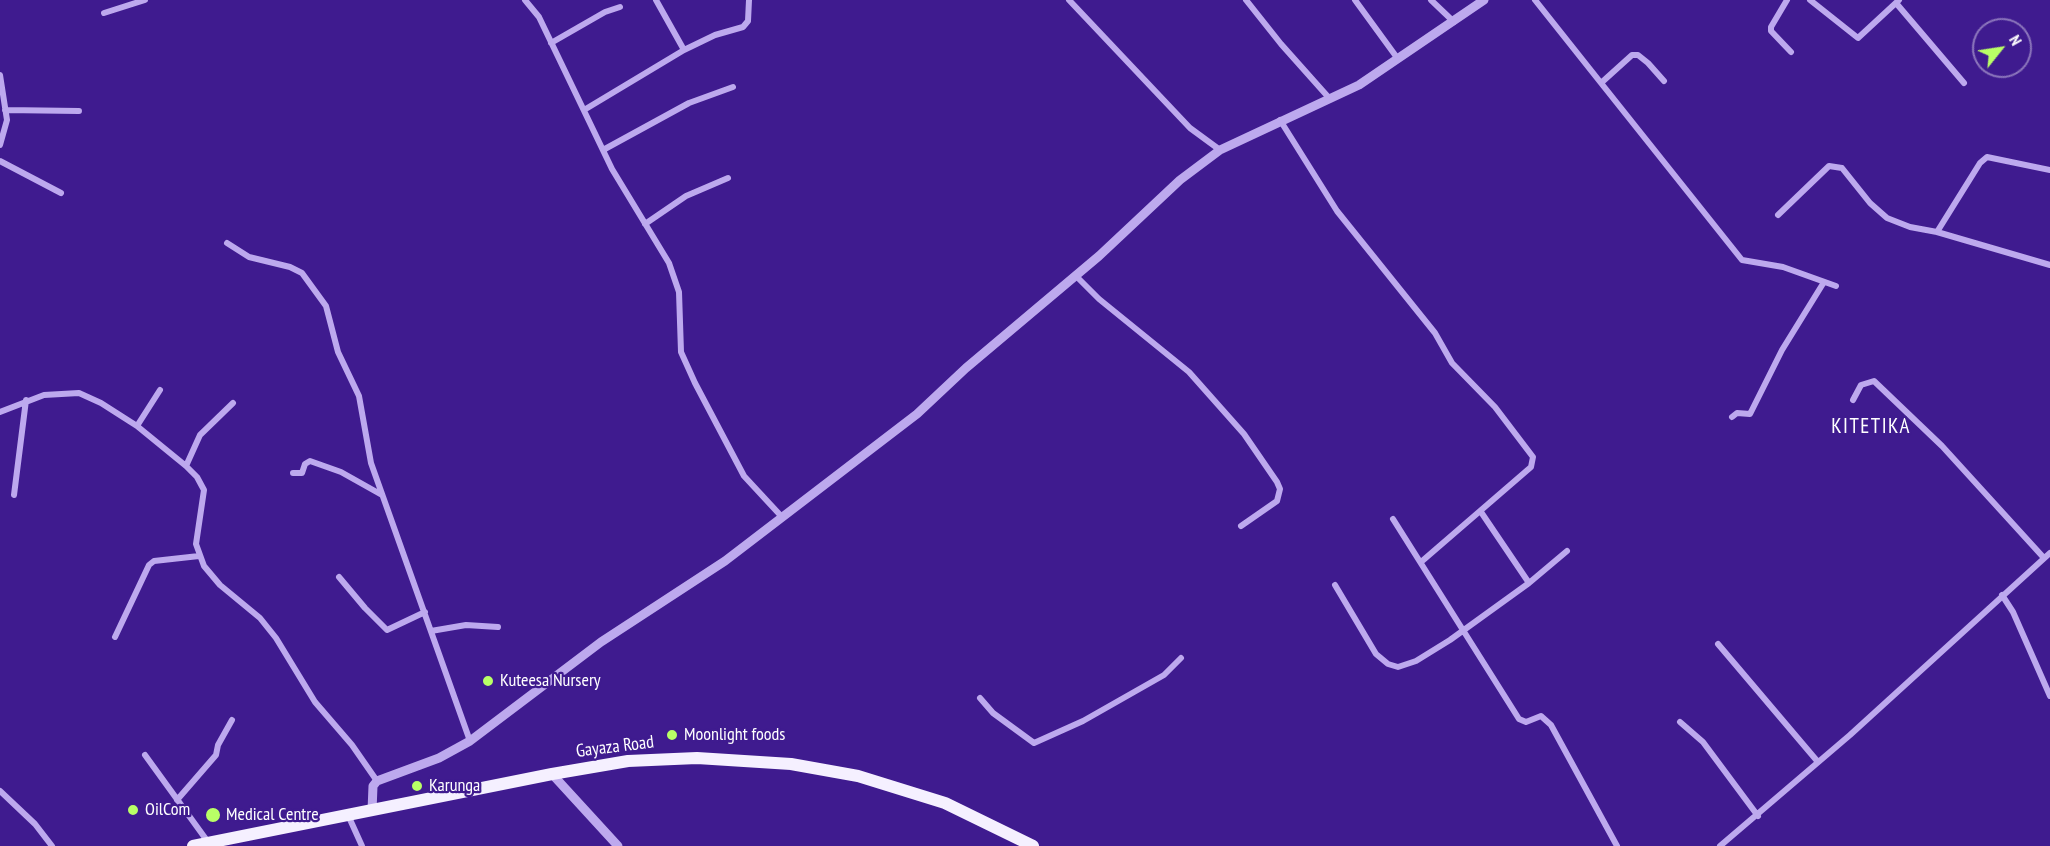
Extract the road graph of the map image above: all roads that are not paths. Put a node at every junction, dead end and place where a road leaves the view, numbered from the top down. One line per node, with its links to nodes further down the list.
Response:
1 (145, 0): 16 (street)
2 (525, 0): 18 (street)
3 (656, 0): 19 (street)
4 (760, 0): 13 (street)
5 (1069, 0): 35 (street)
6 (1246, 0): 28 (street)
7 (1354, 0): 21 (street)
8 (1431, 0): 17 (street)
9 (1484, 0): 17 (street)
10 (1535, 0): 24 (street)
11 (1787, 0): 20 (street)
12 (1810, 0): 14 (street)
13 (750, 1): 19 (street)
14 (1898, 2): 25 (street)
15 (620, 7): 18 (street)
16 (104, 13)
17 (1454, 22): 21 (street)
18 (551, 43): 31 (street)
19 (684, 50): 31 (street)
20 (1791, 52)
21 (1398, 59): 28 (street)
22 (0, 75): 27 (street)
23 (1664, 81): 24 (street)
24 (1601, 83): 46 (street)
25 (1964, 83)
26 (733, 87): 34 (street)
27 (1, 88): 29 (street)
28 (1330, 99): 32 (street)
29 (4, 110): 30 (street); 33 (street)
30 (79, 111)
31 (584, 111): 34 (street)
32 (1280, 120): 35 (street); 59 (street)
33 (0, 145)
34 (603, 150): 41 (street)
35 (1220, 150): 45 (street)
36 (0, 161): 39 (street)
37 (2050, 170): 42 (street)
38 (728, 178): 41 (street)
39 (61, 192)
40 (1778, 215): 42 (street)
41 (645, 224): 60 (street)
42 (1937, 232): 44 (street)
43 (227, 243): 58 (street)
44 (2050, 265)
45 (1076, 276): 60 (street); 62 (street)
46 (1824, 282): 47 (street); 53 (street)
47 (1836, 286)
48 (160, 390): 54 (street)
49 (26, 400): 52 (street); 54 (street); 57 (street)
50 (1853, 400): 66 (street)
51 (233, 403): 55 (street)
52 (0, 412)
53 (1732, 417)
54 (137, 426): 55 (street)
55 (186, 466): 65 (street)
56 (293, 473): 58 (street)
57 (14, 495)
58 (383, 495): 72 (street)
59 (1481, 512): 67 (street); 69 (street)
60 (782, 518): 83 (street)
61 (1393, 519): 67 (street)
62 (1241, 526)
63 (1567, 551): 69 (street)
64 (2050, 553): 66 (street)
65 (199, 556): 76 (street); 87 (street)
66 (2044, 558): 71 (street)
67 (1420, 562): 74 (street)
68 (339, 577): 72 (street)
69 (1529, 583): 74 (street)
70 (1335, 585): 74 (street)
71 (2002, 595): 79 (street); 85 (street)
72 (425, 612): 75 (street)
73 (498, 627): 75 (street)
74 (1464, 630): 99 (street)
75 (431, 632): 83 (street)
76 (115, 637)
77 (1718, 644): 85 (street)
78 (1181, 658): 80 (street)
79 (2050, 696)
80 (980, 698)
81 (232, 720): 89 (street)
82 (1680, 722): 92 (street)
83 (470, 741): 87 (street)
84 (145, 755): 89 (street)
85 (1818, 762): 92 (street)
86 (552, 774): 90 (main road, Gayaza Road); 97 (street); 98 (main road, Gayaza Road)
87 (377, 781): 90 (street)
88 (0, 791): 94 (street)
89 (177, 800): 93 (street)
90 (372, 811): 91 (main road, Gayaza Road)
91 (348, 815): 93 (main road, Gayaza Road); 96 (street)
92 (1758, 816): 100 (street)
93 (209, 843): 95 (main road, Gayaza Road)
94 (52, 846)
95 (192, 846)
96 (362, 846)
97 (618, 846)
98 (1033, 846)
99 (1617, 846)
100 (1720, 846)

